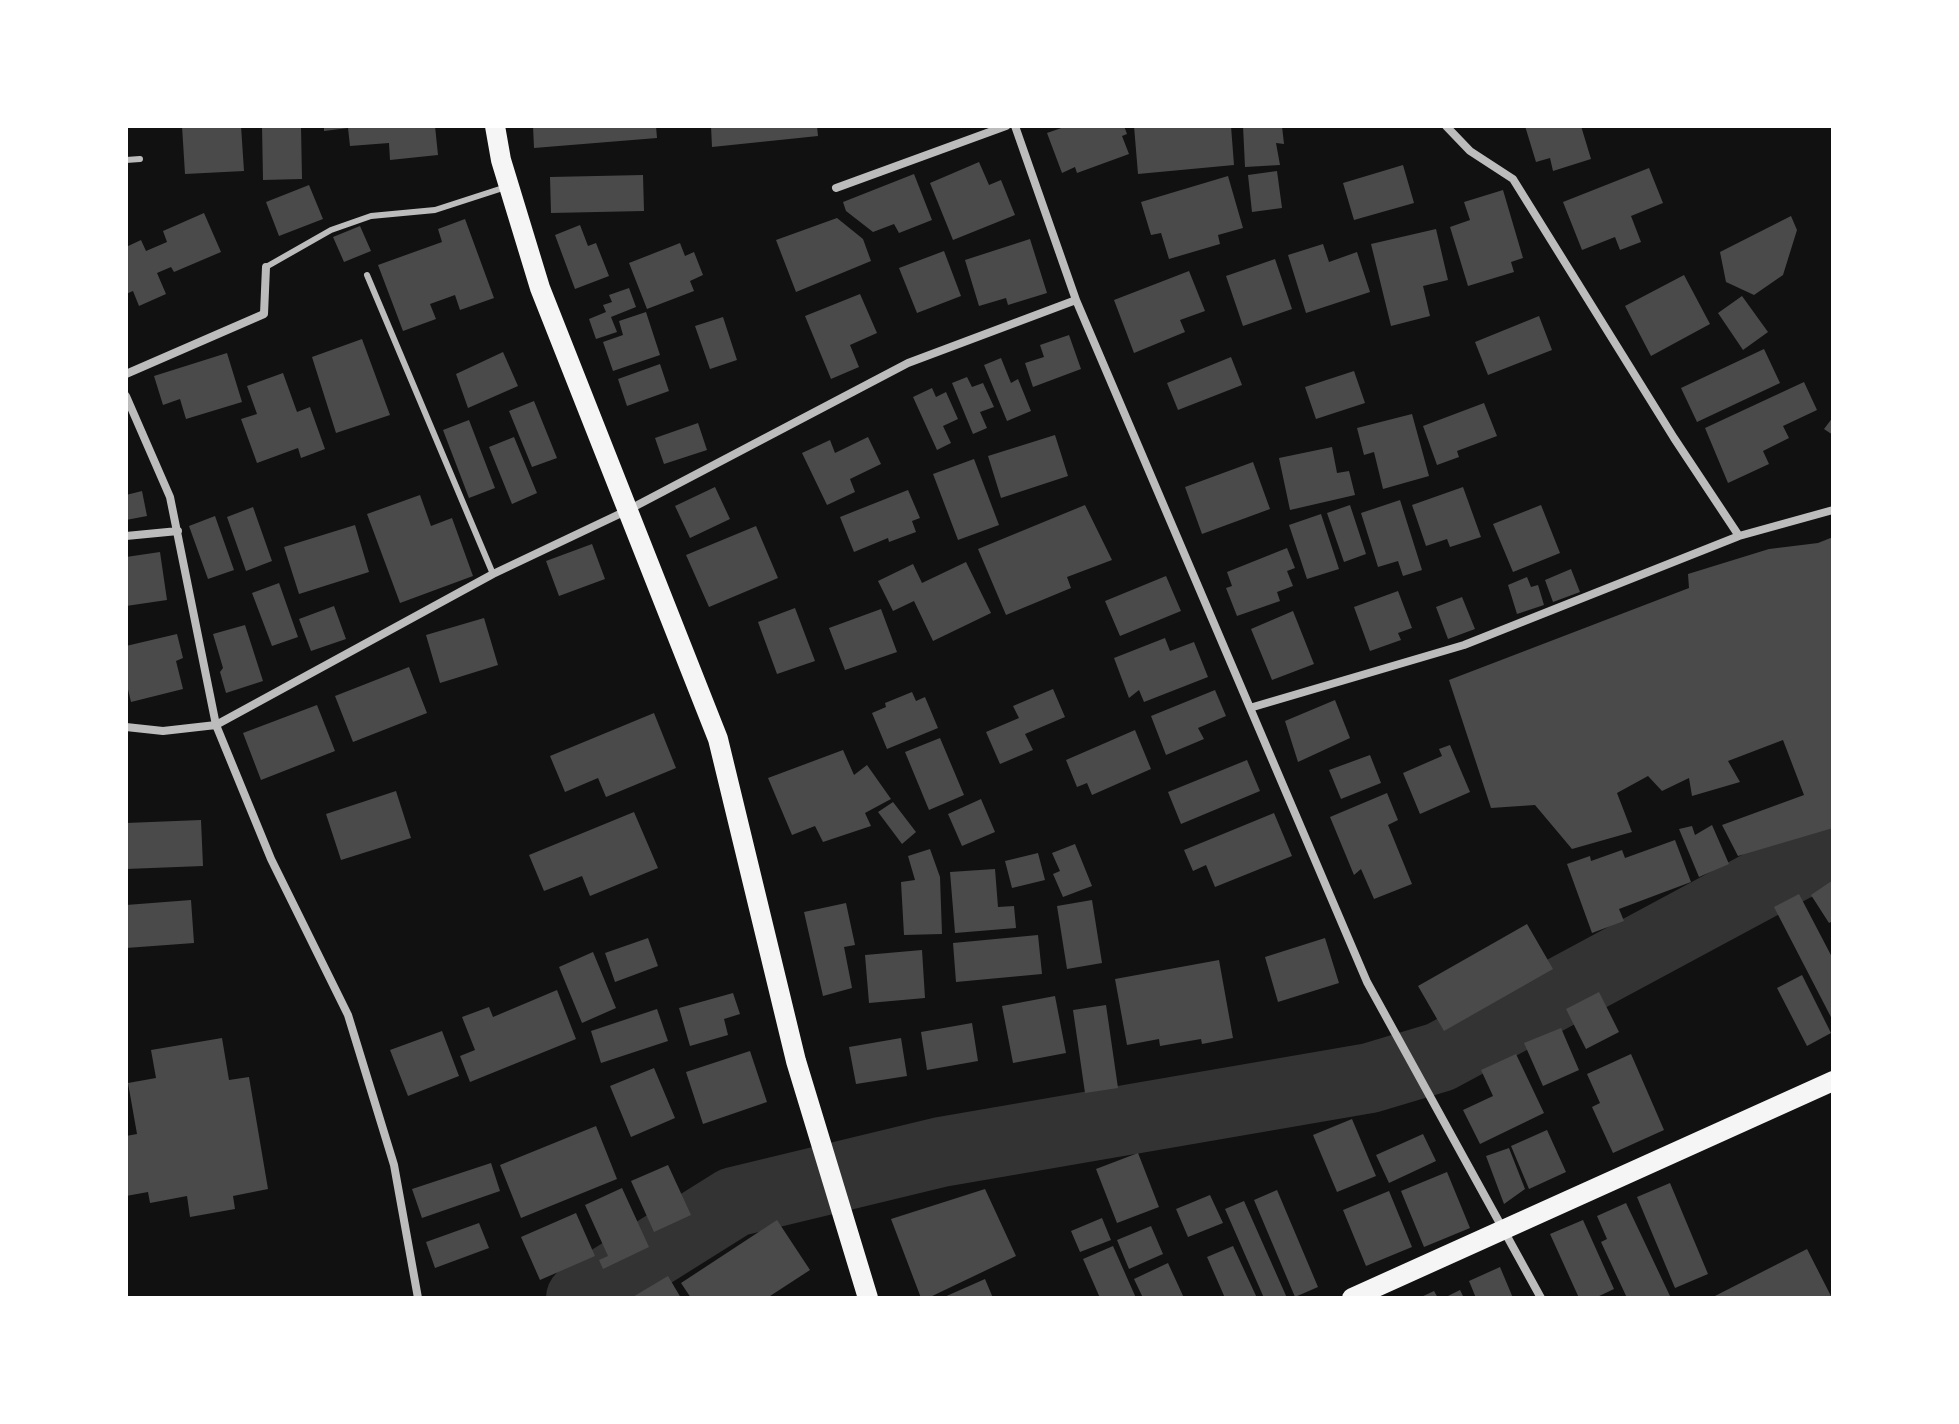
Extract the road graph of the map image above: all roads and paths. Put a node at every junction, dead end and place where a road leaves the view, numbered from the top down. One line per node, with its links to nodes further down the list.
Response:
1 (495, 126): 7 (main road)
2 (1006, 126): 8 (street)
3 (1015, 126): 11 (street)
4 (1446, 126): 18 (street)
5 (140, 159): 6 (lane)
6 (126, 160)
7 (509, 186): 9 (lane); 14 (main road)
8 (836, 188)
9 (266, 267): 12 (street)
10 (367, 275): 19 (lane)
11 (1076, 300): 14 (street); 20 (street)
12 (126, 374)
13 (127, 399): 16 (street)
14 (628, 510): 19 (street); 26 (main road)
15 (1833, 510): 18 (street)
16 (178, 531): 17 (street); 21 (street)
17 (126, 536)
18 (1739, 536): 20 (street)
19 (493, 574): 21 (street)
20 (1253, 707): 24 (street)
21 (216, 725): 22 (street); 25 (street)
22 (126, 727)
23 (1833, 1081): 24 (main road)
24 (1502, 1229): 27 (main road); 28 (street)
25 (418, 1298)
26 (868, 1298)
27 (1352, 1298)
28 (1541, 1298)

